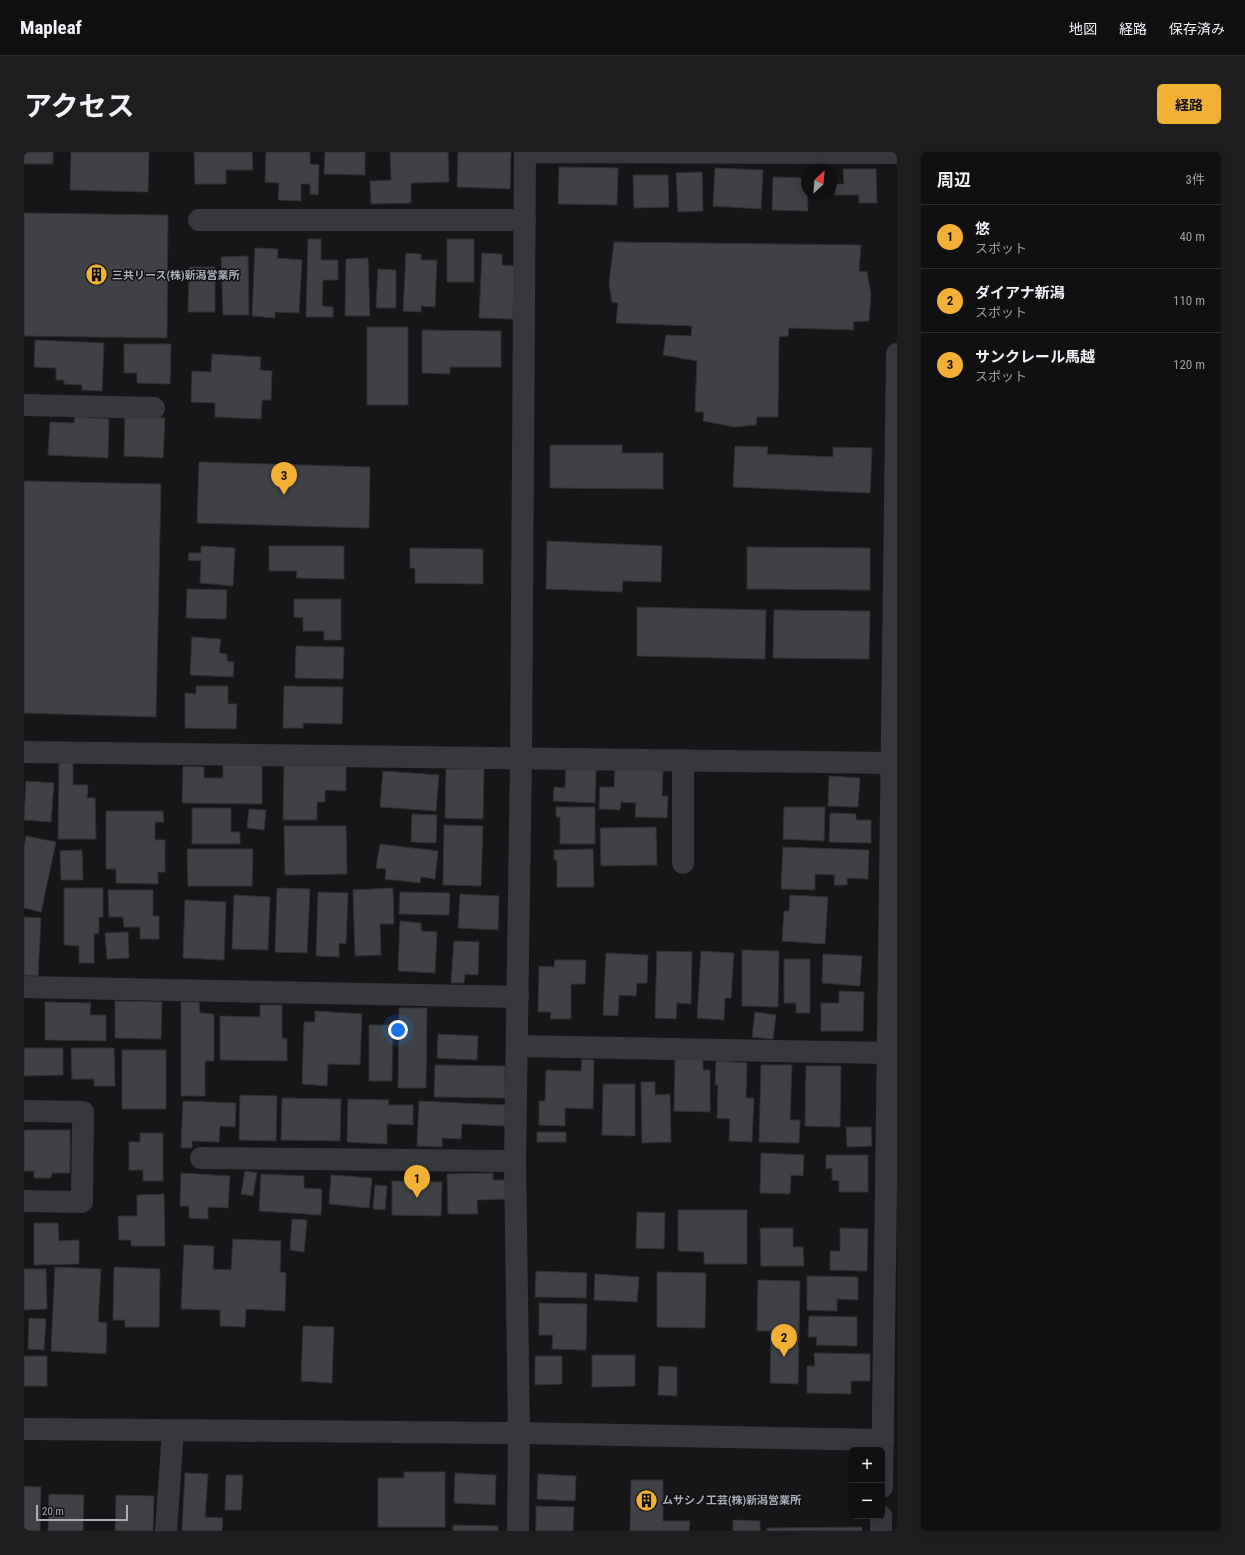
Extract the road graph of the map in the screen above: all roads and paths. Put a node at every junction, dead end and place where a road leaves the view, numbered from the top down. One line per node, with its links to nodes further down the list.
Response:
1 (897, 153): 3 (street)
2 (199, 220): 3 (street)
3 (525, 220): 8 (street)
4 (897, 354): 10 (street)
5 (24, 405): 6 (street)
6 (154, 408)
7 (24, 752): 8 (street)
8 (521, 758): 9 (street); 13 (street)
9 (683, 760): 10 (street); 11 (street)
10 (890, 763): 15 (street)
11 (683, 863)
12 (24, 987): 13 (street)
13 (518, 997): 14 (street)
14 (517, 1046): 15 (street); 18 (street)
15 (887, 1053): 23 (street)
16 (24, 1111): 19 (street)
17 (201, 1158): 18 (street)
18 (515, 1162): 22 (street)
19 (24, 1201)
20 (24, 1428): 21 (street)
21 (173, 1430): 22 (street); 26 (street)
22 (519, 1432): 23 (street); 27 (street)
23 (883, 1440): 24 (street)
24 (882, 1483)
25 (882, 1519): 28 (street)
26 (166, 1531)
27 (518, 1531)
28 (881, 1531)

